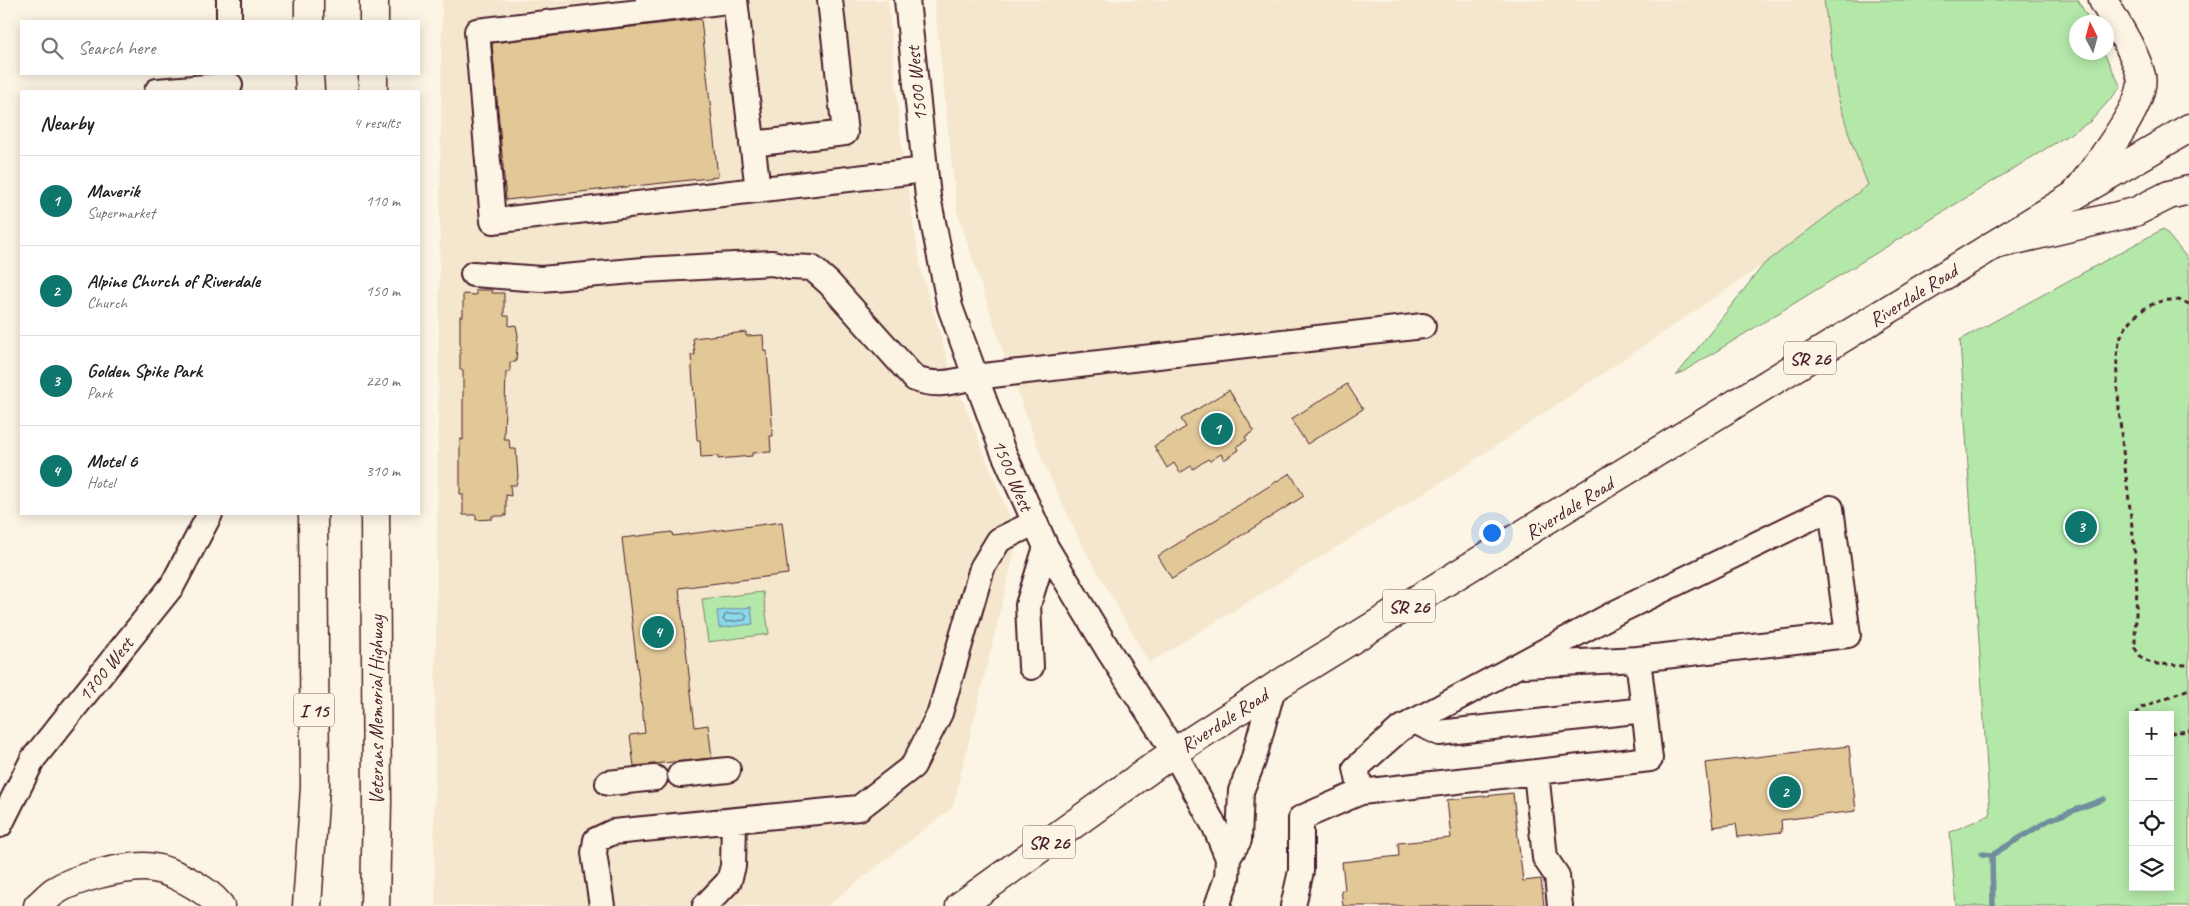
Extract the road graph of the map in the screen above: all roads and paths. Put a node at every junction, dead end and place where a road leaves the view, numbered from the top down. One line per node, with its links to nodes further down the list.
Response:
1 (228, 0): 9 (street)
2 (309, 0): 10 (main road)
3 (374, 0): 11 (main road)
4 (736, 0): 8 (street); 19 (street)
5 (830, 0): 19 (street)
6 (907, 0): 20 (street, 1500 West)
7 (2103, 0): 23 (main road)
8 (648, 6): 21 (street)
9 (229, 20)
10 (309, 20)
11 (374, 20)
12 (310, 75): 16 (main road)
13 (373, 75): 17 (main road)
14 (229, 83): 15 (street)
15 (166, 90)
16 (310, 90)
17 (373, 90)
18 (2189, 128): 23 (main road, Riverdale Road / SR 26)
19 (752, 144): 21 (street)
20 (926, 170): 21 (street); 28 (street, 1500 West)
21 (758, 190)
22 (2189, 190): 24 (main road)
23 (2075, 195): 24 (main road, Riverdale Road / SR 26)
24 (1994, 246): 38 (main road, Riverdale Road / SR 26)
25 (473, 274): 28 (street)
26 (2189, 304): 35 (path)
27 (1423, 326): 28 (street)
28 (975, 377): 32 (street, 1500 West)
29 (209, 515): 53 (street, 1700 West)
30 (313, 515): 57 (main road, I 15)
31 (375, 515): 58 (main road, Veterans Memorial Highway)
32 (1034, 523): 33 (street, 1500 West); 52 (street)
33 (1046, 547): 37 (street); 45 (street, 1500 West)
34 (1638, 660): 36 (street); 36 (street); 40 (street)
35 (2189, 665)
36 (1517, 666): 42 (street)
37 (1031, 667)
38 (1273, 688): 45 (main road, Riverdale Road / SR 26); 54 (street)
39 (2189, 689): 41 (path)
40 (1644, 710): 42 (street); 47 (street)
41 (2138, 711)
42 (1414, 721): 51 (street)
43 (2189, 731): 44 (path)
44 (2174, 733)
45 (1174, 752): 54 (street, 1500 West); 61 (main road, Riverdale Road / SR 26)
46 (728, 770): 48 (street)
47 (1536, 772): 51 (street); 64 (street)
48 (680, 775)
49 (655, 778): 50 (street)
50 (608, 784)
51 (1361, 792): 63 (street)
52 (734, 822): 59 (street); 60 (street)
53 (0, 825)
54 (1228, 858): 62 (street, 1500 West)
55 (38, 906): 56 (main road)
56 (220, 906)
57 (307, 906)
58 (375, 906)
59 (602, 906)
60 (704, 906)
61 (960, 906)
62 (1217, 906)
63 (1293, 906)
64 (1560, 906)

